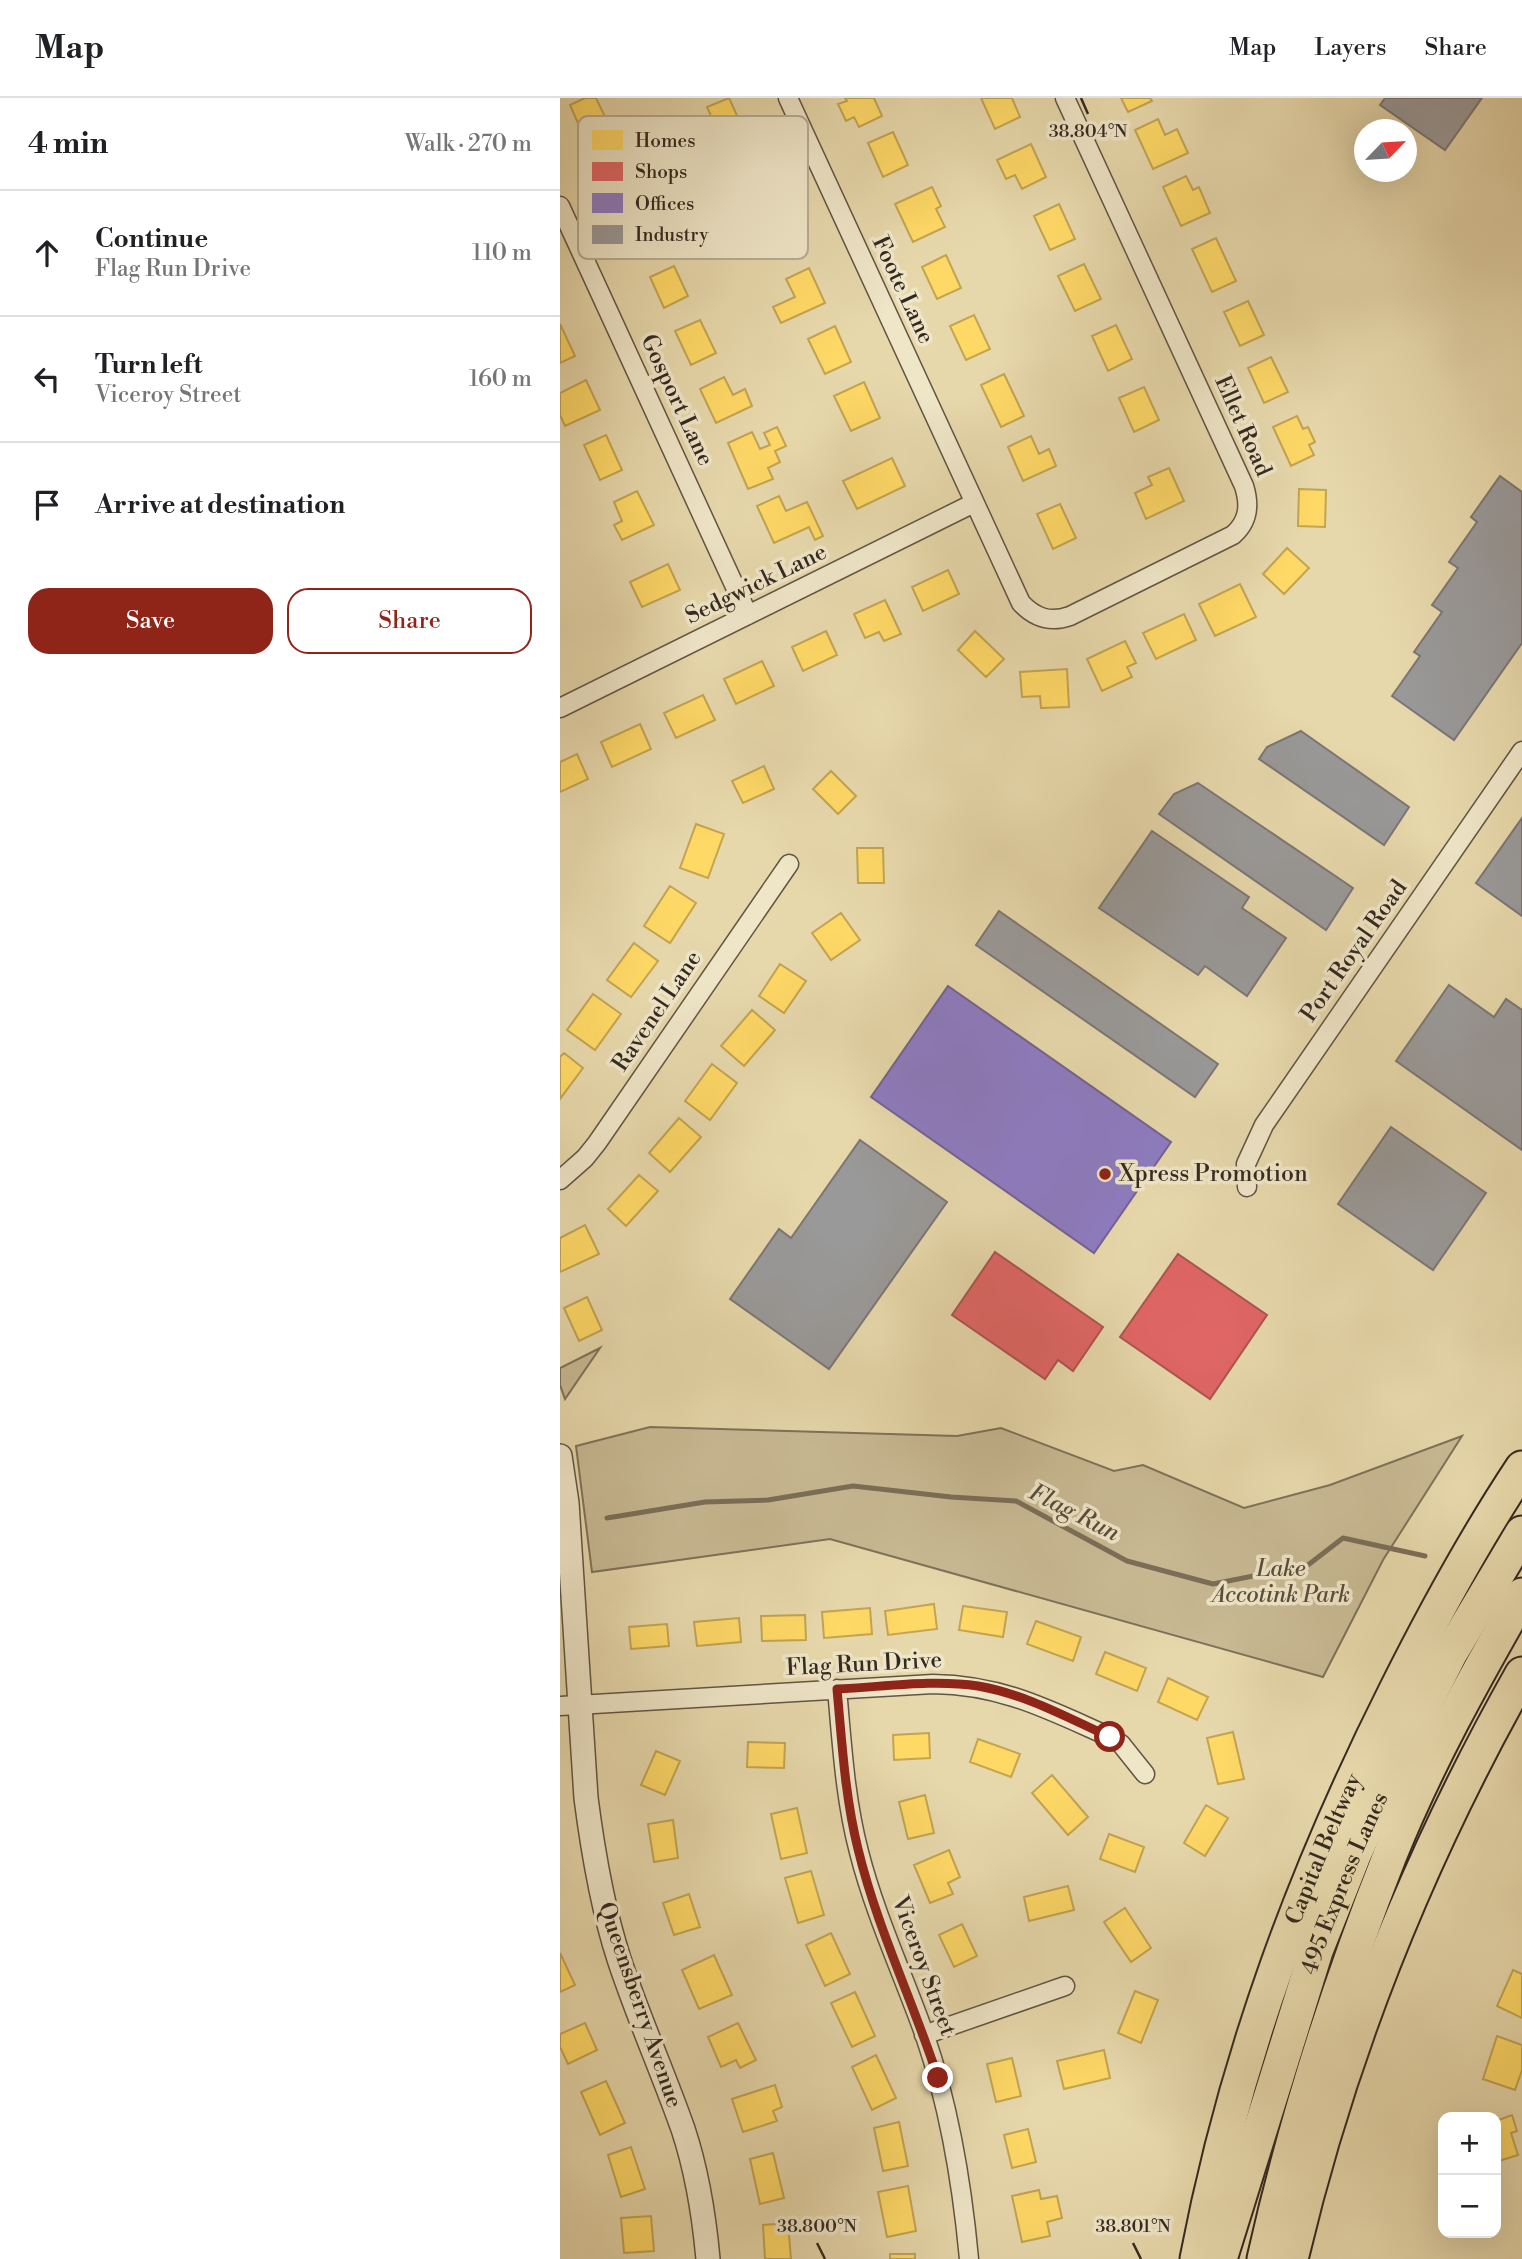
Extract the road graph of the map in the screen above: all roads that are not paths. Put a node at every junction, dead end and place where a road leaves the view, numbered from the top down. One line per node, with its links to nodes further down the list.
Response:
1 (788, 98): 3 (street, Foote Lane)
2 (1065, 98): 8 (street, Ellet Road)
3 (796, 116)
4 (808, 142): 8 (street, Foote Lane)
5 (560, 206): 6 (street, Gosport Lane)
6 (578, 245)
7 (584, 259): 9 (street, Gosport Lane)
8 (974, 503): 9 (street, Sedgwick Lane)
9 (748, 615): 10 (street, Sedgwick Lane)
10 (560, 708)
11 (1522, 751): 14 (street, Port Royal Road)
12 (789, 864): 13 (street, Ravenel Lane)
13 (560, 1180)
14 (1247, 1187)
15 (560, 1456): 21 (street, Queensberry Avenue)
16 (1522, 1468): 27 (highway, Capital Beltway)
17 (1522, 1533): 28 (highway, 495 Express Lanes)
18 (1522, 1595): 29 (highway, 495 Express Lanes)
19 (1522, 1674): 30 (highway)
20 (837, 1689): 21 (street, Flag Run Drive); 22 (street, Flag Run Drive); 24 (street, Viceroy Street)
21 (570, 1705): 25 (street, Queensberry Avenue)
22 (1145, 1774)
23 (1065, 1986): 24 (street)
24 (924, 2035): 26 (street, Viceroy Street)
25 (708, 2259)
26 (969, 2259)
27 (1197, 2259)
28 (1220, 2259)
29 (1264, 2259)
30 (1292, 2259)

